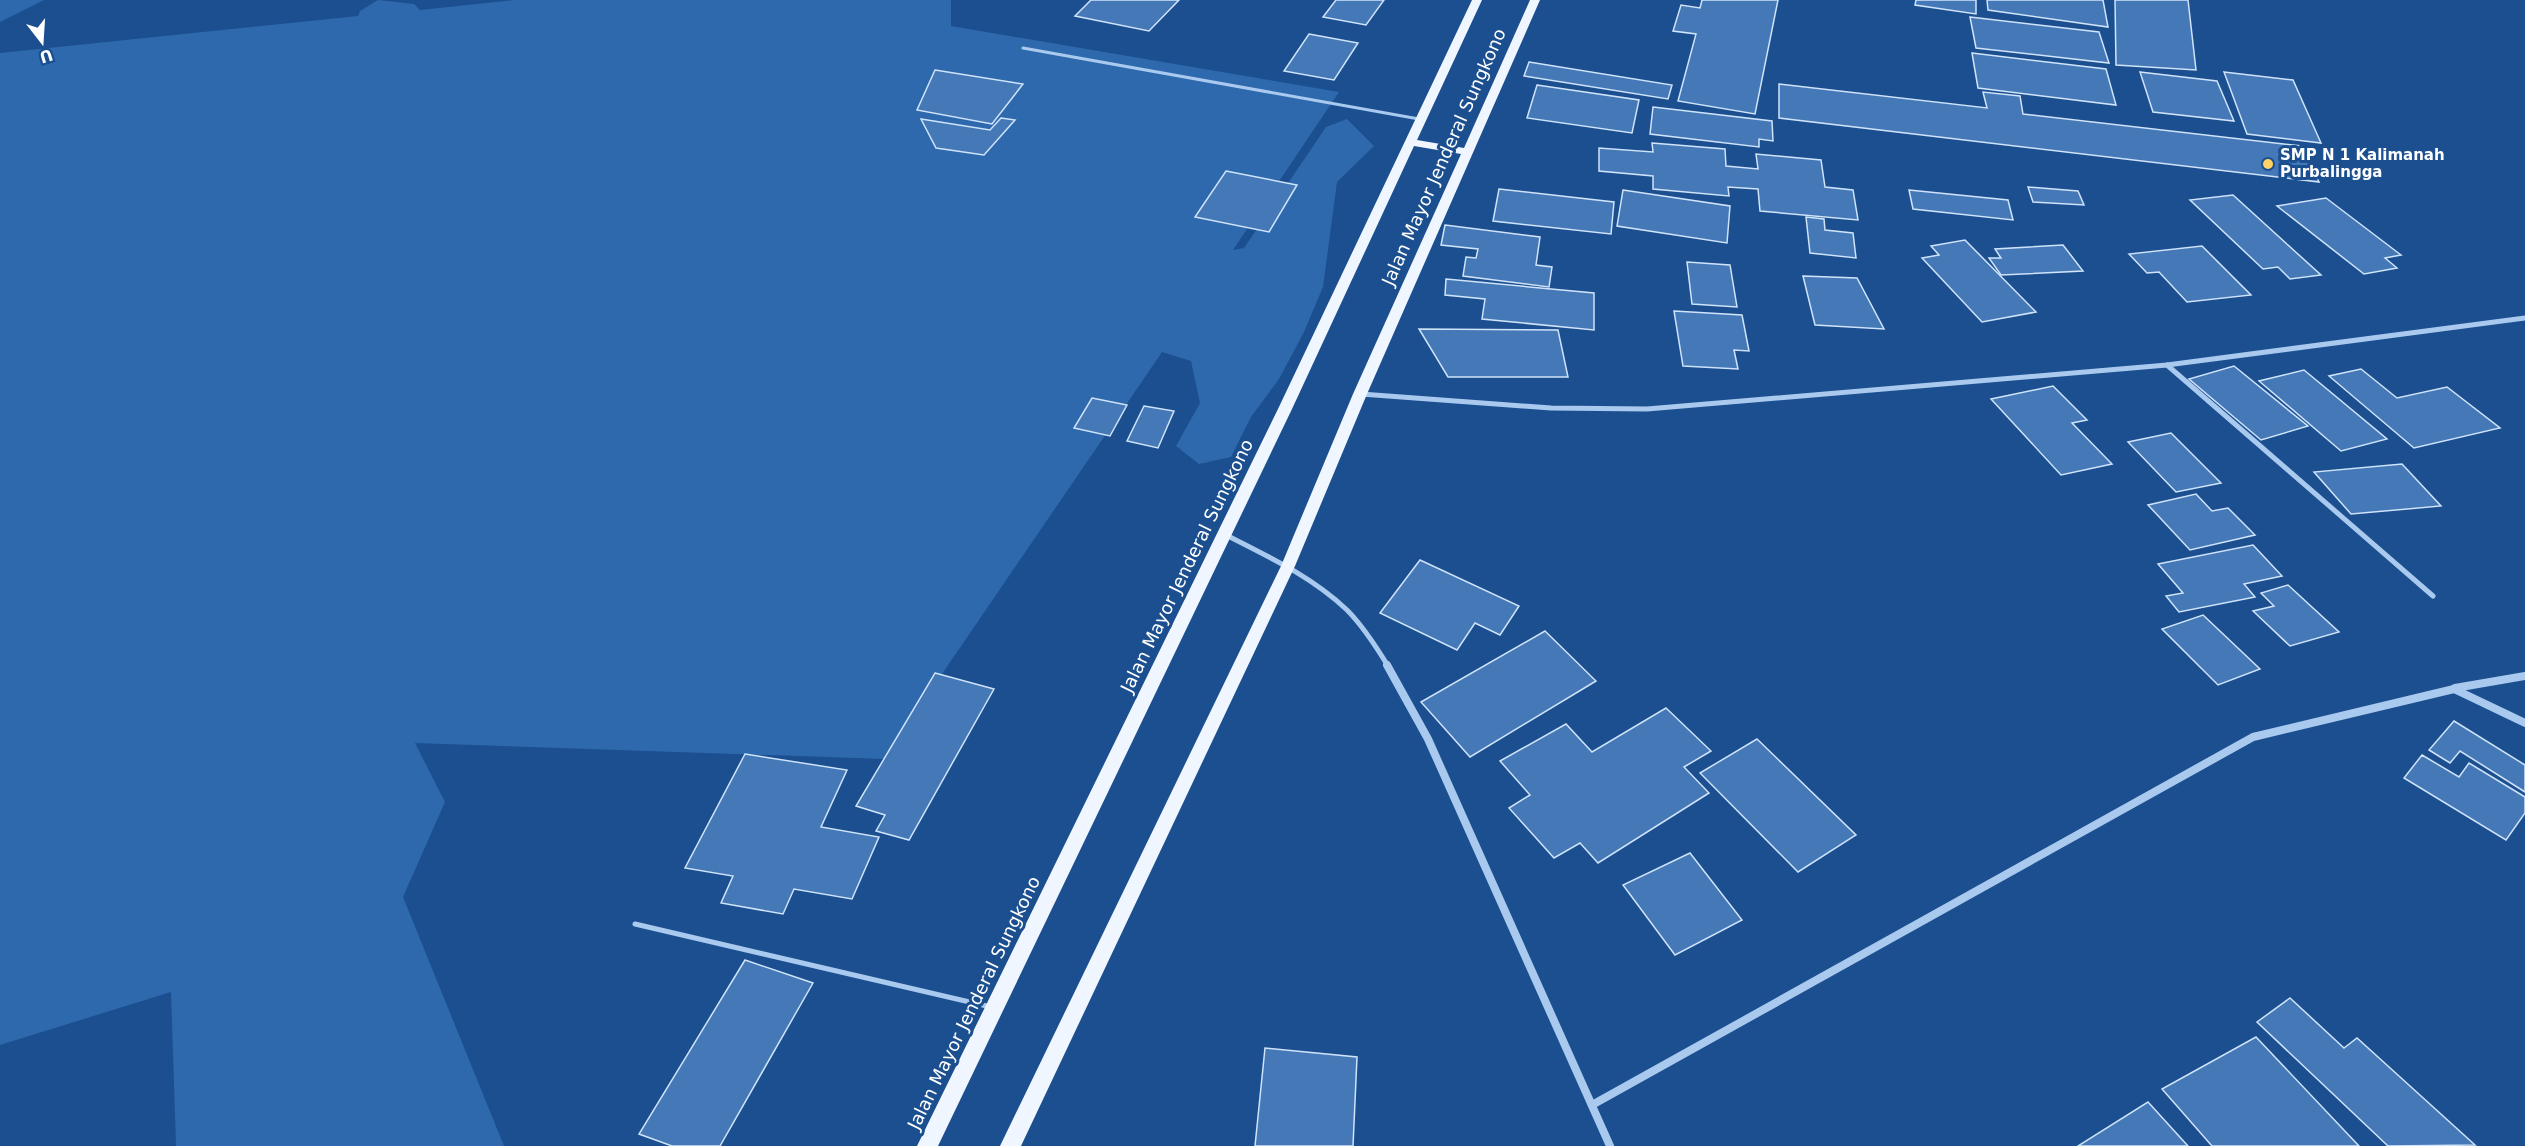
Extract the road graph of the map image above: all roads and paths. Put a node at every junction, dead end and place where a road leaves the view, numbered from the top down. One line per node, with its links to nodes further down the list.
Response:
1 (1477, 0): 4 (main road, Jalan Mayor Jenderal Sungkono)
2 (1535, 0): 6 (main road, Jalan Mayor Jenderal Sungkono)
3 (1023, 48): 4 (lane)
4 (1422, 120): 5 (main road, Jalan Mayor Jenderal Sungkono)
5 (1411, 142): 6 (main road); 10 (main road, Jalan Mayor Jenderal Sungkono)
6 (1468, 152): 9 (main road, Jalan Mayor Jenderal Sungkono)
7 (2525, 318): 8 (street)
8 (2167, 365): 9 (street); 12 (street)
9 (1360, 394): 11 (main road, Jalan Mayor Jenderal Sungkono)
10 (1223, 533): 11 (street); 17 (main road, Jalan Mayor Jenderal Sungkono)
11 (1288, 566): 18 (street); 20 (main road, Jalan Mayor Jenderal Sungkono)
12 (2433, 596)
13 (2525, 676): 14 (street)
14 (2454, 688): 15 (street); 18 (street)
15 (2525, 723)
16 (635, 924): 17 (lane)
17 (994, 1007): 19 (main road, Jalan Mayor Jenderal Sungkono)
18 (1592, 1105): 21 (street)
19 (927, 1146)
20 (1010, 1146)
21 (1610, 1146)

